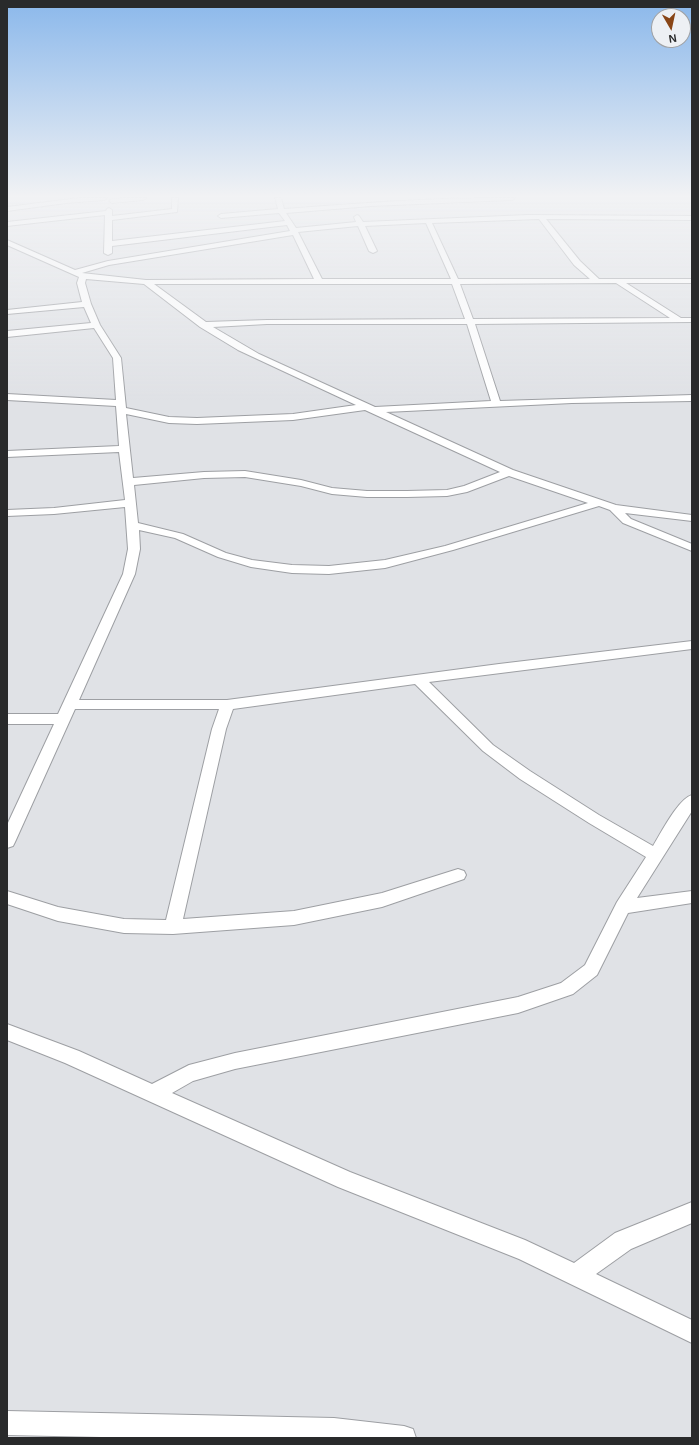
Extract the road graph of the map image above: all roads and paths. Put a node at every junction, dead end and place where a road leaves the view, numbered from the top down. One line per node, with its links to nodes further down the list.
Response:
1 (60, 265): 6 (street)
2 (102, 265): 6 (street)
3 (311, 265): 11 (street)
4 (449, 265): 12 (street)
5 (580, 265): 7 (street)
6 (79, 274): 10 (street); 13 (street)
7 (597, 281): 8 (street); 12 (street)
8 (617, 281): 9 (street); 16 (street)
9 (692, 281)
10 (146, 282): 11 (street); 19 (street)
11 (319, 282): 12 (street)
12 (455, 282): 17 (street)
13 (87, 304): 14 (street); 18 (street)
14 (7, 312)
15 (692, 320): 16 (street)
16 (681, 321): 17 (street)
17 (471, 322): 19 (street); 23 (street)
18 (96, 325): 20 (street); 24 (street)
19 (203, 325): 25 (street)
20 (7, 334)
21 (7, 397): 24 (street)
22 (692, 398): 23 (street)
23 (496, 403): 25 (street)
24 (122, 407): 25 (street); 26 (street)
25 (367, 408): 28 (street)
26 (124, 449): 27 (street); 29 (street)
27 (7, 454)
28 (509, 472): 29 (street); 31 (street)
29 (129, 482): 30 (street)
30 (131, 503): 33 (street); 35 (street)
31 (599, 504): 32 (street); 35 (street)
32 (614, 508): 34 (street); 36 (street)
33 (7, 514)
34 (692, 518)
35 (133, 525): 39 (street)
36 (692, 548)
37 (692, 645): 38 (street)
38 (418, 679): 40 (street); 45 (street)
39 (71, 704): 40 (street); 42 (street)
40 (227, 704): 50 (street)
41 (7, 719): 42 (street)
42 (63, 719): 44 (street)
43 (692, 800): 45 (street)
44 (7, 842)
45 (656, 855): 49 (street)
46 (458, 875): 50 (street)
47 (7, 897): 50 (street)
48 (692, 897): 49 (street)
49 (623, 906): 52 (street)
50 (173, 927)
51 (7, 1032): 52 (street)
52 (152, 1093): 54 (street)
53 (692, 1212): 54 (street)
54 (576, 1275): 55 (street)
55 (692, 1332)
56 (7, 1423): 57 (street)
57 (333, 1434): 58 (street)
58 (404, 1438)

